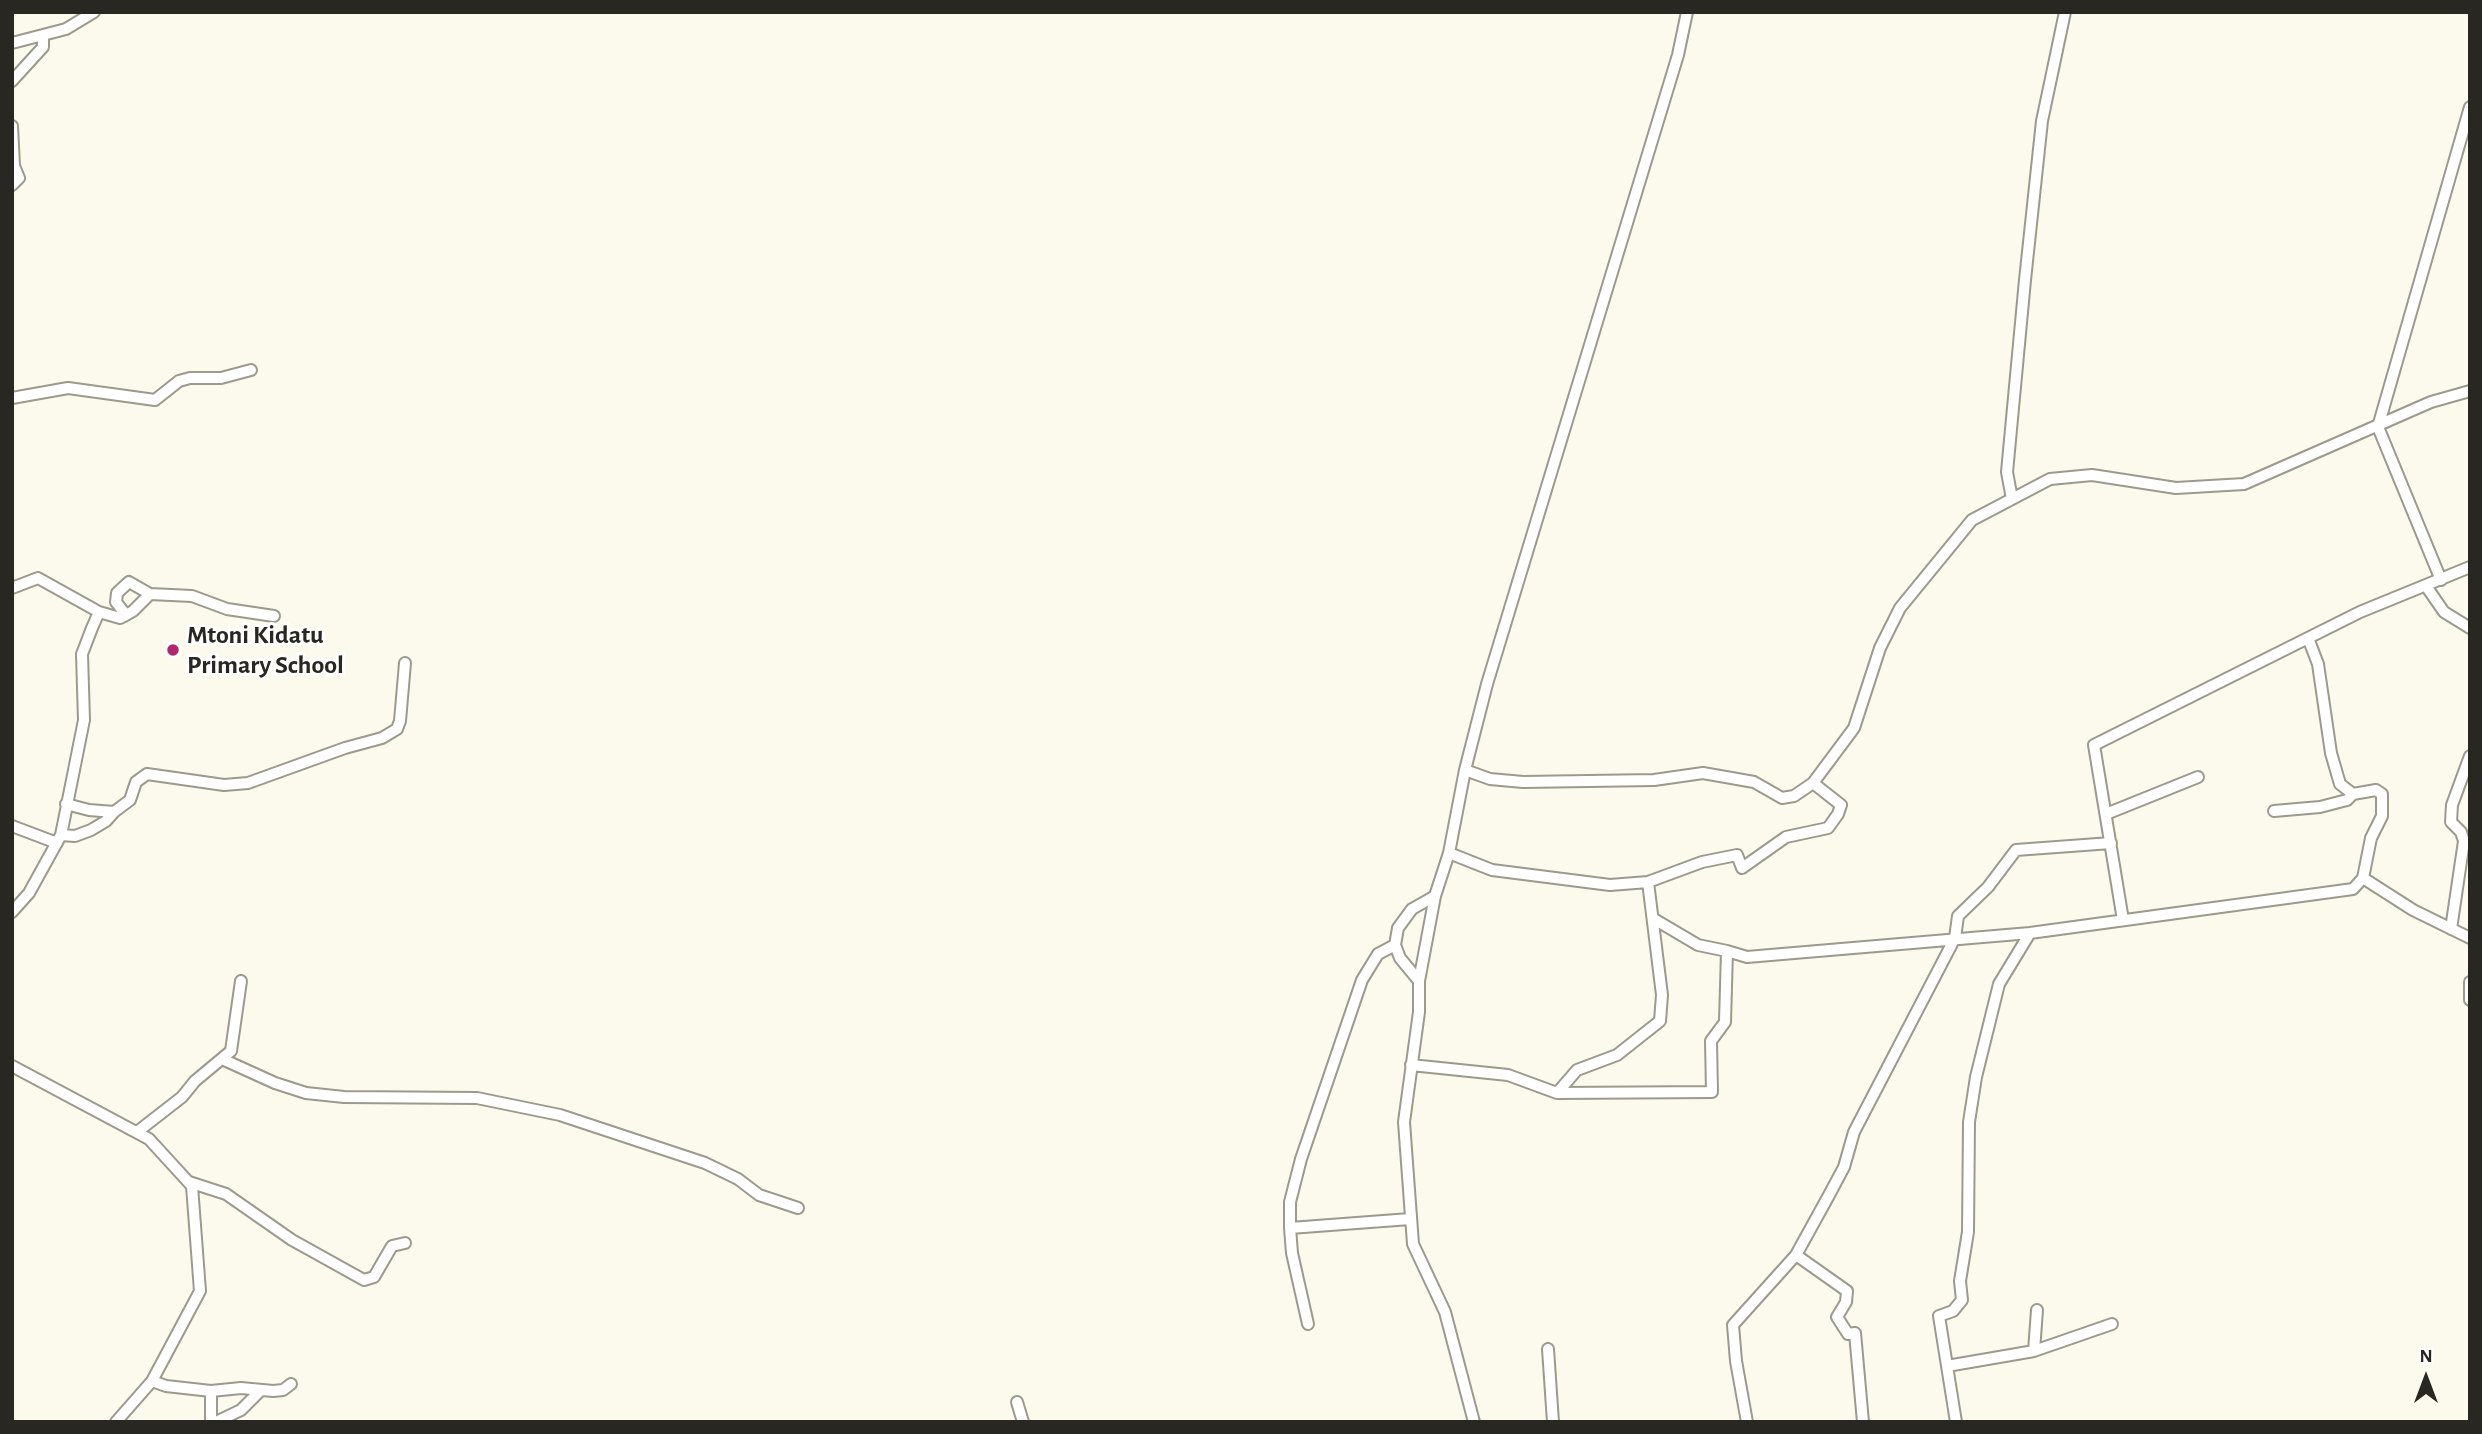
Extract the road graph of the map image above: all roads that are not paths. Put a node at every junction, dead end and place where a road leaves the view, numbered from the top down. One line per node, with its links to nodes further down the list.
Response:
1 (94, 12): 4 (street)
2 (1687, 12): 27 (street)
3 (2065, 12): 14 (street)
4 (43, 37): 5 (street); 6 (street)
5 (12, 43)
6 (12, 81)
7 (2470, 107): 13 (street)
8 (12, 126): 9 (street)
9 (12, 185)
10 (251, 370): 12 (street)
11 (2470, 391): 13 (street)
12 (12, 398)
13 (2378, 427): 14 (street); 16 (street)
14 (2012, 499): 29 (street)
15 (2470, 567): 16 (street)
16 (2441, 580): 17 (street)
17 (2426, 586): 23 (street); 24 (street)
18 (12, 588): 20 (street)
19 (150, 594): 21 (street); 21 (street); 22 (street)
20 (99, 612): 21 (street); 31 (street)
21 (125, 615)
22 (274, 616)
23 (2470, 628)
24 (2308, 638): 30 (street); 34 (street)
25 (405, 663): 33 (street)
26 (2470, 756): 45 (street)
27 (1465, 770): 29 (street); 38 (street)
28 (2198, 776): 34 (street)
29 (1813, 783): 40 (street)
30 (2353, 794): 32 (street); 39 (street)
31 (66, 804): 33 (street); 36 (street)
32 (2274, 811)
33 (114, 812): 36 (street)
34 (2106, 814): 37 (street)
35 (12, 826): 36 (street)
36 (59, 839): 42 (street)
37 (2111, 843): 44 (street); 48 (street)
38 (1449, 853): 40 (street); 41 (street)
39 (2363, 878): 44 (street); 45 (street)
40 (1648, 882): 43 (street)
41 (1435, 896): 49 (street); 52 (street)
42 (13, 908)
43 (1654, 919): 50 (street); 58 (street)
44 (2123, 920): 46 (street)
45 (2451, 929): 47 (street)
46 (2030, 933): 48 (street); 71 (street)
47 (2470, 938)
48 (1955, 939): 50 (street); 65 (street)
49 (1395, 945): 52 (street); 63 (street)
50 (1727, 951): 58 (street)
51 (241, 981): 55 (street)
52 (1419, 981): 56 (street)
53 (2470, 982): 54 (street)
54 (2470, 1000)
55 (222, 1059): 59 (street); 61 (street)
56 (1411, 1065): 58 (street); 62 (street)
57 (12, 1066): 59 (street)
58 (1557, 1093)
59 (137, 1132): 60 (street)
60 (190, 1182): 64 (street); 72 (street)
61 (798, 1208)
62 (1410, 1219): 63 (street); 80 (street)
63 (1290, 1228): 67 (street)
64 (405, 1243)
65 (1796, 1255): 82 (street); 83 (street)
66 (2037, 1310): 70 (street)
67 (1308, 1324)
68 (2112, 1324): 70 (street)
69 (1548, 1349): 81 (street)
70 (2034, 1351): 71 (street)
71 (1947, 1366): 84 (street)
72 (152, 1381): 74 (street); 77 (street)
73 (290, 1384): 75 (street)
74 (211, 1391): 75 (street); 78 (street)
75 (260, 1391): 78 (street)
76 (1017, 1402): 79 (street)
77 (116, 1422)
78 (214, 1422)
79 (1023, 1422)
80 (1474, 1422)
81 (1553, 1422)
82 (1746, 1422)
83 (1863, 1422)
84 (1956, 1422)

